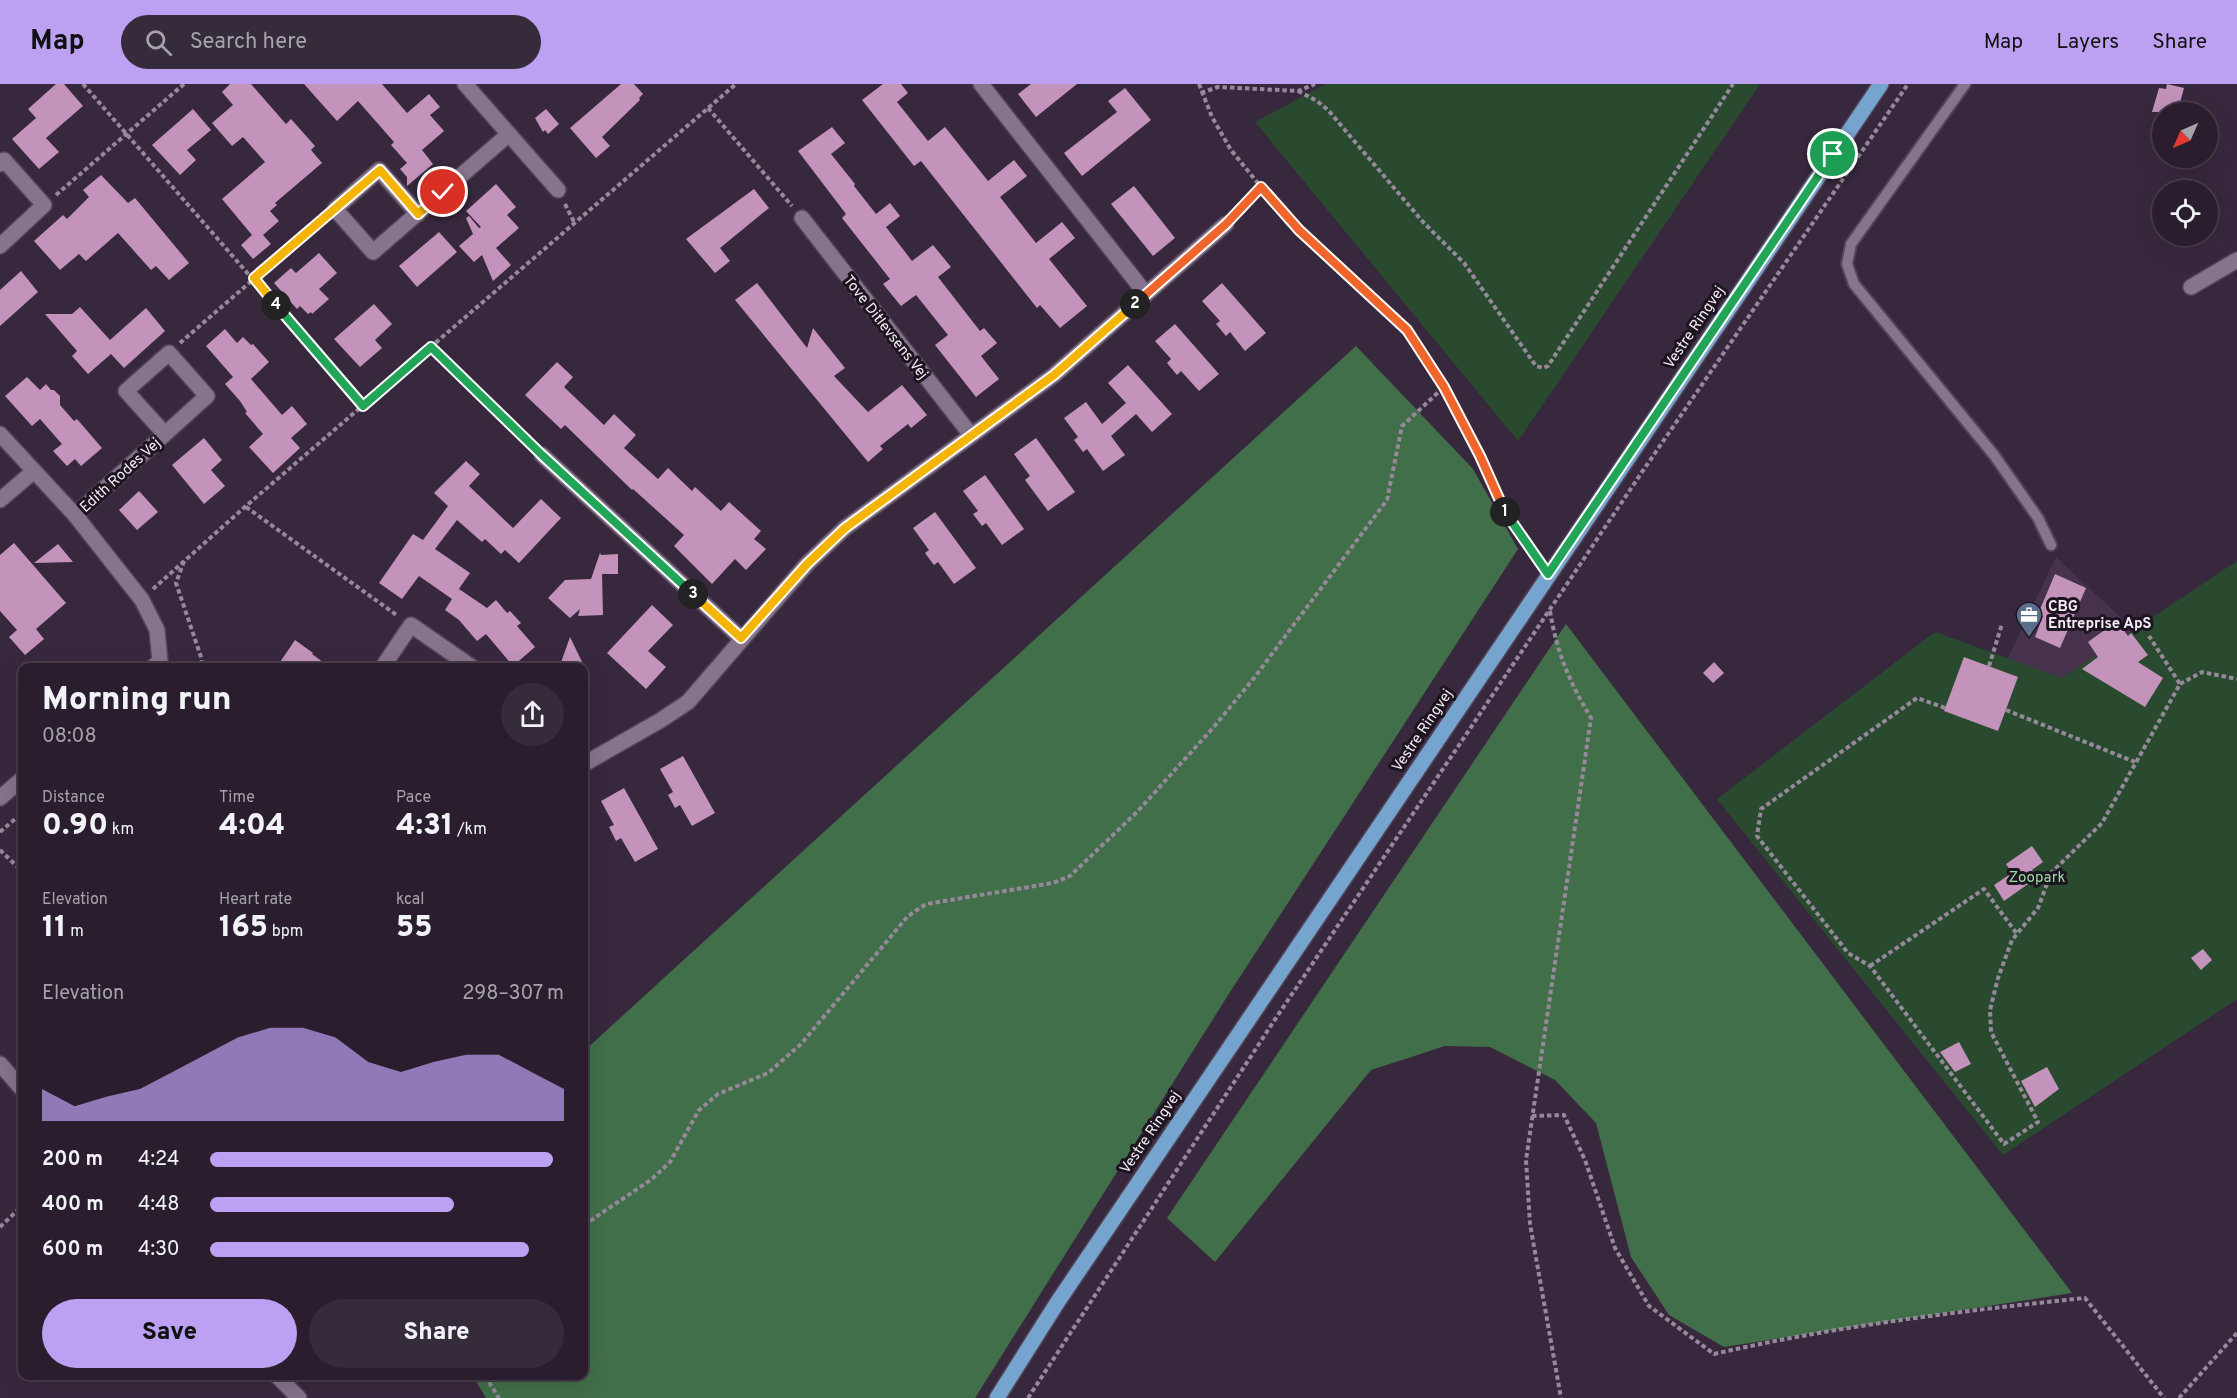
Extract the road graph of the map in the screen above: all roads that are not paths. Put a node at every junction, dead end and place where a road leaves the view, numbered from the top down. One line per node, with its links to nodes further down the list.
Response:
1 (981, 84): 14 (street)
2 (1881, 84): 34 (main road, Vestre Ringvej)
3 (1965, 84): 22 (lane)
4 (473, 87): 5 (street)
5 (509, 134): 7 (street); 8 (street)
6 (0, 164): 11 (street)
7 (558, 190)
8 (418, 214): 8 (street)
9 (802, 218): 17 (street, Tove Ditlevsens Vej)
10 (1226, 224): 14 (street)
11 (0, 246)
12 (2237, 260): 13 (street)
13 (2191, 287)
14 (1146, 294): 17 (street)
15 (0, 434): 19 (street, Edith Rodes Vej)
16 (165, 434): 16 (street, Edith Rodes Vej); 21 (street, Edith Rodes Vej)
17 (971, 435): 23 (street)
18 (542, 455): 23 (street)
19 (34, 471): 20 (street); 21 (street, Edith Rodes Vej)
20 (0, 500)
21 (75, 515): 24 (street, Edith Rodes Vej)
22 (2051, 545)
23 (741, 638): 27 (street)
24 (162, 663)
25 (385, 663): 26 (street)
26 (466, 663)
27 (588, 762)
28 (18, 782): 29 (street)
29 (0, 798)
30 (0, 1064): 31 (street)
31 (18, 1084)
32 (281, 1380): 33 (street)
33 (299, 1398)
34 (997, 1398)

